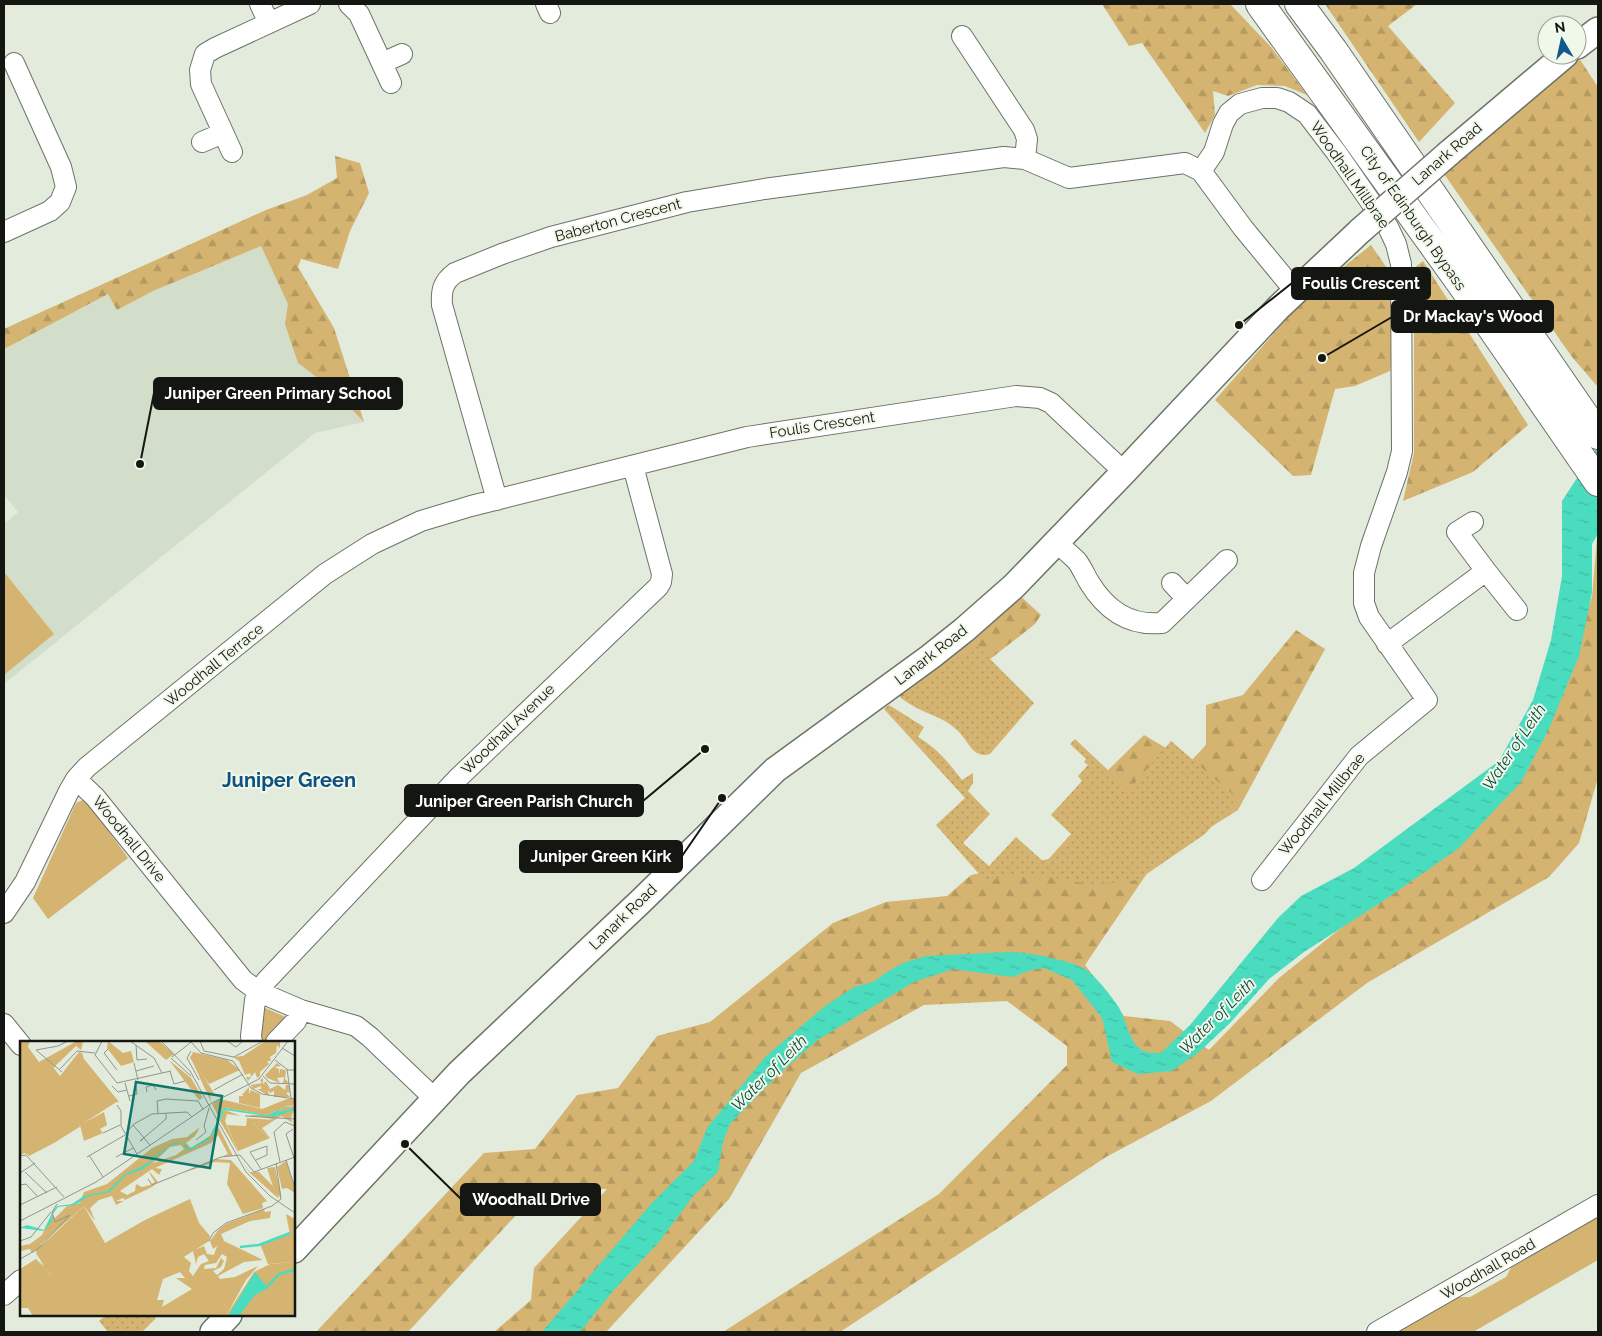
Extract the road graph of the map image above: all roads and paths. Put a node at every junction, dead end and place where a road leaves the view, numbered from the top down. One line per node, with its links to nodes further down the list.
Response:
1 (260, 4): 6 (street)
2 (310, 4): 6 (street)
3 (349, 4): 12 (street)
4 (1260, 4): 25 (highway, City of Edinburgh Bypass)
5 (1299, 4): 22 (highway, City of Edinburgh Bypass)
6 (269, 23): 15 (street)
7 (1598, 30): 9 (main road)
8 (962, 36): 18 (street)
9 (1587, 38)
10 (402, 54): 12 (street)
11 (14, 63): 20 (street)
12 (382, 64): 14 (street)
13 (1553, 65): 21 (main road, Lanark Road, bridge)
14 (391, 83)
15 (223, 133): 16 (street); 17 (street)
16 (202, 142)
17 (232, 152)
18 (1024, 159): 19 (street, Baberton Crescent); 26 (street, Baberton Crescent)
19 (1201, 171): 21 (street); 34 (street, Woodhall Millbrae)
20 (4, 232)
21 (1295, 291): 24 (main road, Lanark Road)
22 (1598, 435)
23 (633, 466): 24 (street, Foulis Crescent); 26 (street, Foulis Crescent); 38 (street, Woodhall Avenue)
24 (1124, 472): 28 (main road, Lanark Road)
25 (1598, 482)
26 (497, 500): 35 (street, Woodhall Terrace)
27 (1473, 522): 30 (street)
28 (1057, 543): 32 (street); 44 (main road, Lanark Road)
29 (1227, 560): 32 (street)
30 (1486, 571): 33 (street); 34 (street)
31 (1172, 584): 32 (street)
32 (1187, 598)
33 (1517, 610)
34 (1387, 644): 36 (street, Woodhall Millbrae)
35 (76, 779): 37 (street, Woodhall Terrace); 38 (street, Woodhall Drive)
36 (1262, 880)
37 (4, 913)
38 (259, 992): 39 (street, Woodhall Drive); 41 (street)
39 (301, 1010): 42 (street); 44 (street, Woodhall Drive)
40 (4, 1024): 43 (street)
41 (252, 1041)
42 (277, 1041)
43 (20, 1043)
44 (435, 1099): 46 (main road, Lanark Road)
45 (1598, 1205): 51 (street, Woodhall Road)
46 (295, 1249)
47 (20, 1281): 48 (street)
48 (4, 1295)
49 (228, 1316): 50 (main road)
50 (213, 1332)
51 (1377, 1332)

